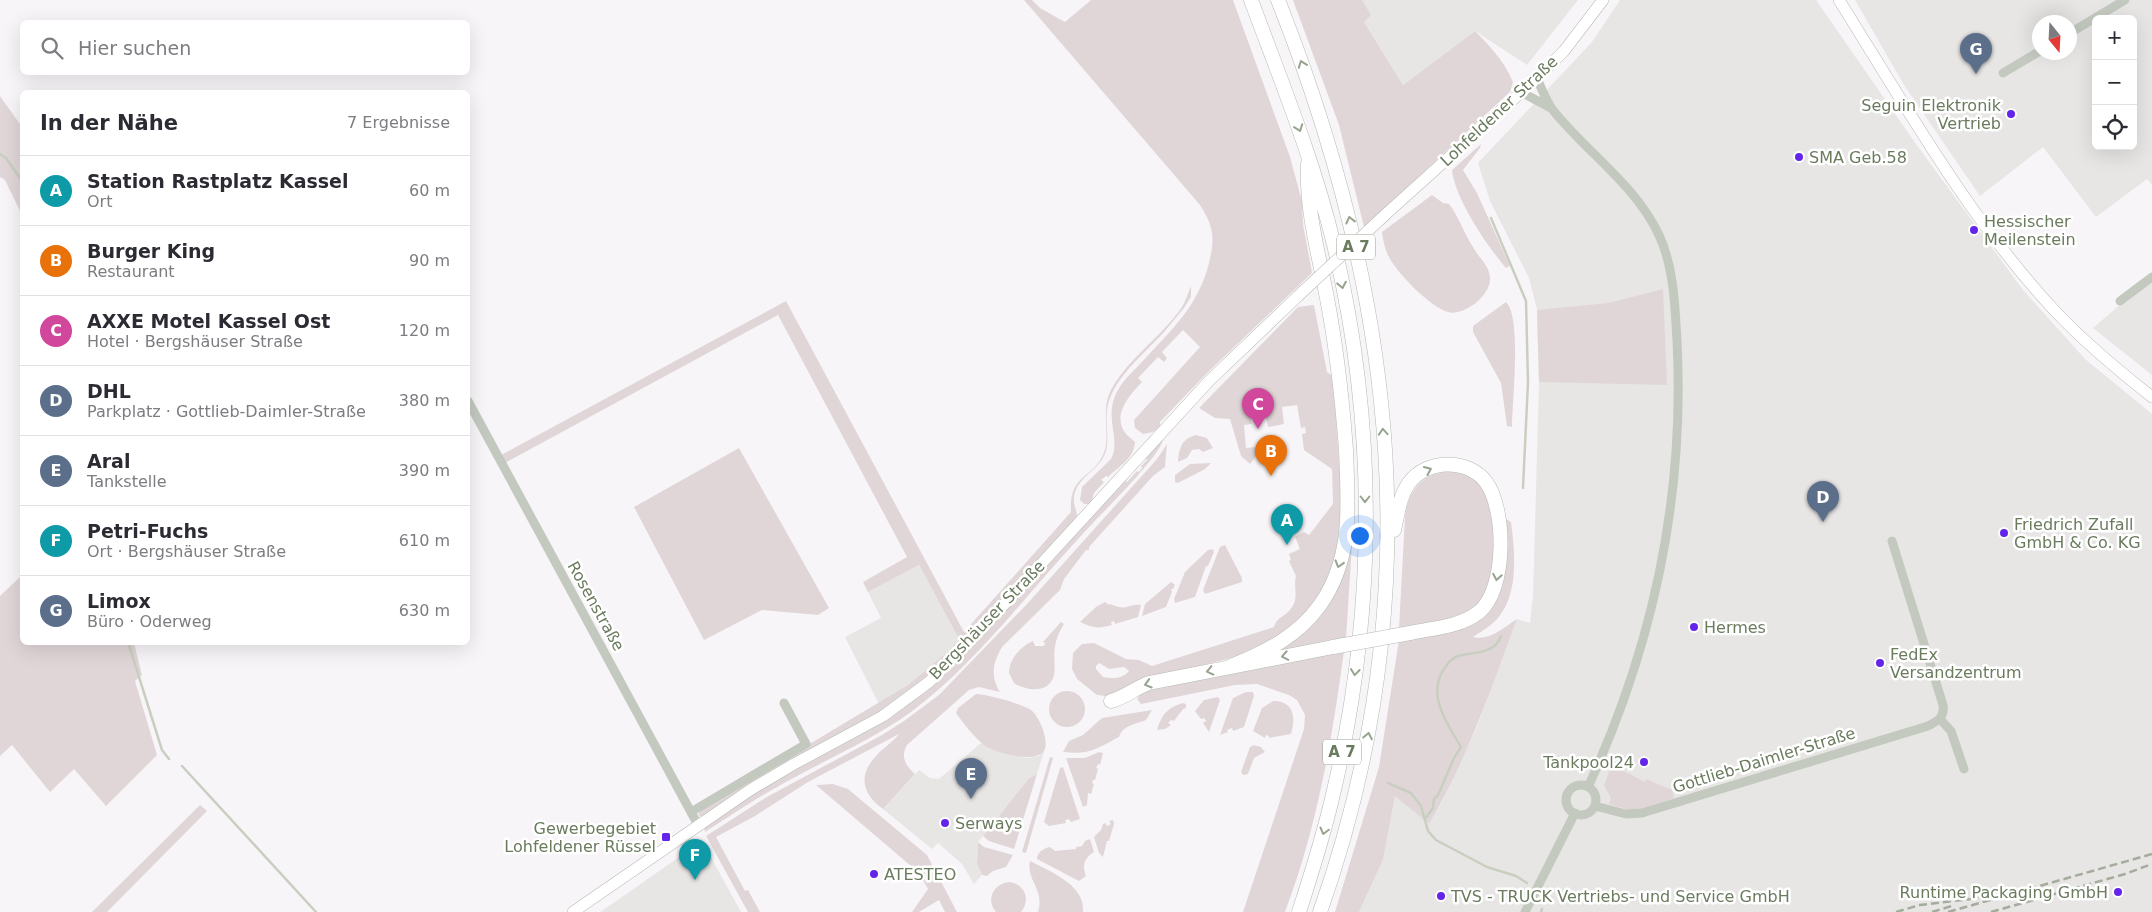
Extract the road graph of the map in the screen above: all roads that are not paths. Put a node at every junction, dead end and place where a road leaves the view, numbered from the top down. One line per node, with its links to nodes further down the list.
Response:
1 (1252, 0): 14 (highway, A 7, one-way to 14)
2 (1278, 0): 7 (highway, A 7)
3 (1282, 0): 7 (highway)
4 (1603, 0): 11 (main road, Lohfeldener Straße)
5 (1839, 0): 18 (main road)
6 (2125, 0): 8 (street)
7 (1287, 23): 21 (highway, A 7, one-way to 7)
8 (2077, 29)
9 (2032, 56): 10 (street)
10 (2003, 73)
11 (1536, 78): 12 (main road, Lohfeldener Straße); 13 (street)
12 (1521, 92): 13 (street); 16 (main road, Lohfeldener Straße, bridge)
13 (1551, 108): 27 (street)
14 (1308, 154): 22 (highway, one-way to 22); 33 (highway, A 7, one-way to 33)
15 (2152, 277): 17 (street)
16 (1298, 296): 31 (main road, Bergshäuser Straße)
17 (2120, 302)
18 (2152, 397)
19 (470, 405): 29 (street, Rosenstraße)
20 (1892, 541): 25 (street)
21 (1388, 558): 22 (highway, one-way to 22, bridge); 34 (highway, A 7, one-way to 21)
22 (1231, 666): 23 (highway, one-way to 23)
23 (1111, 701)
24 (784, 703): 29 (street)
25 (1940, 719): 26 (street); 28 (street, Gottlieb-Daimler-Straße)
26 (1964, 769)
27 (1588, 786): 28 (street); 30 (street)
28 (1595, 806): 30 (street)
29 (691, 812): 31 (street, Rosenstraße)
30 (1575, 813): 35 (street)
31 (698, 825): 32 (main road, Bergshäuser Straße)
32 (573, 912)
33 (1299, 912)
34 (1320, 912)
35 (1525, 912)

